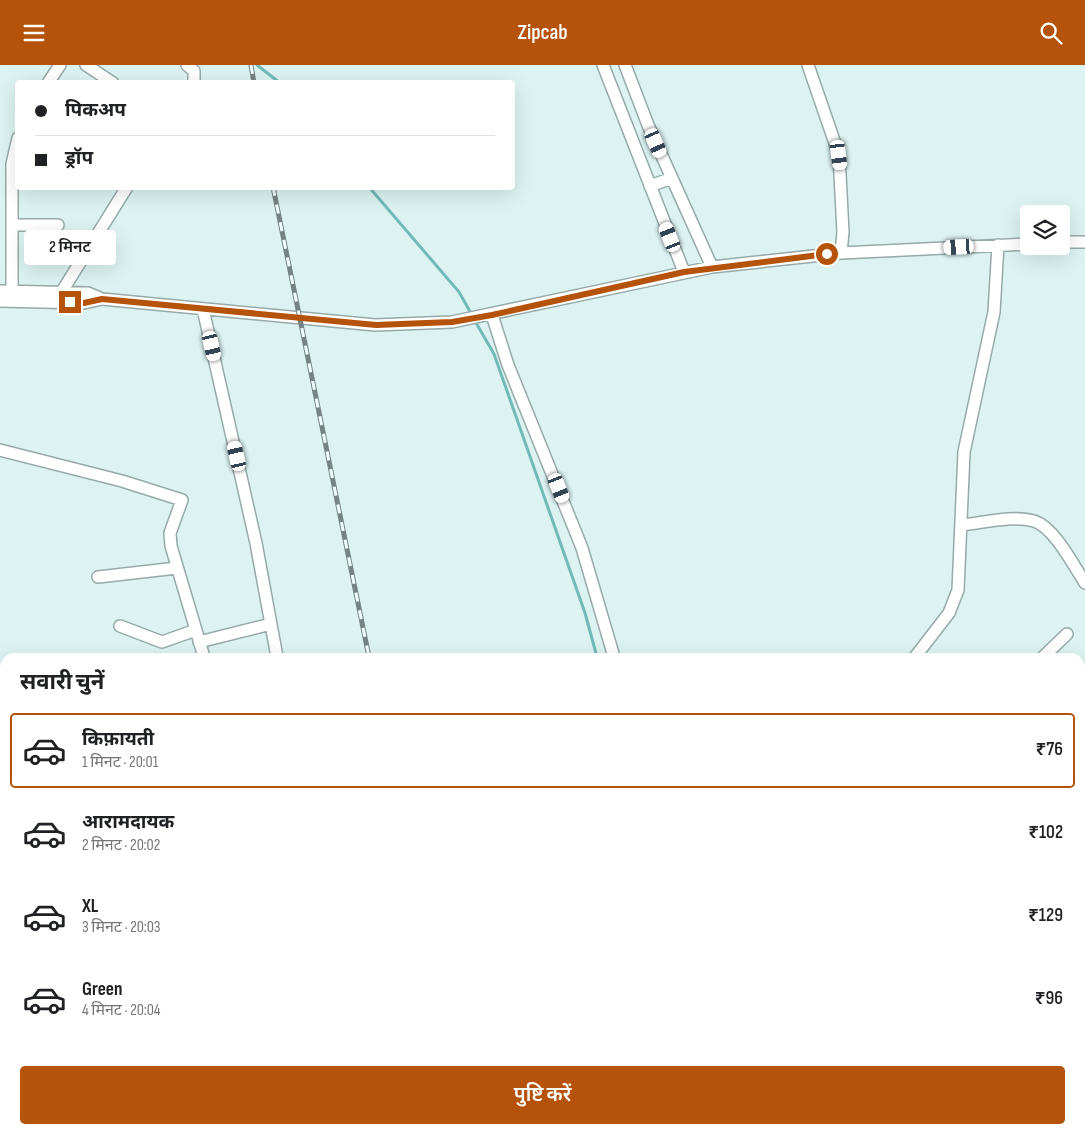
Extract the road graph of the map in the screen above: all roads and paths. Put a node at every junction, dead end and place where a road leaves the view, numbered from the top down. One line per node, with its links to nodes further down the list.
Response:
1 (60, 65): 7 (street)
2 (86, 65): 8 (street)
3 (187, 65): 9 (street)
4 (603, 65): 13 (street)
5 (625, 65): 12 (street)
6 (808, 65): 22 (street)
7 (50, 80)
8 (109, 80)
9 (194, 80)
10 (15, 144): 11 (street)
11 (6, 164): 15 (street)
12 (672, 178): 13 (street); 23 (street)
13 (650, 186): 24 (street)
14 (125, 190): 26 (street)
15 (6, 211): 16 (street)
16 (12, 225): 17 (street); 25 (street)
17 (58, 225)
18 (1085, 241): 19 (street)
19 (1070, 242)
20 (1020, 244): 21 (street)
21 (998, 245): 22 (street); 30 (street)
22 (841, 253): 23 (street)
23 (712, 267): 24 (street)
24 (684, 272): 28 (street)
25 (6, 295): 26 (street)
26 (59, 296): 27 (street)
27 (203, 309): 28 (street); 34 (street)
28 (489, 316): 40 (street)
29 (0, 450): 31 (street)
30 (961, 525): 33 (street); 41 (street)
31 (177, 568): 32 (street); 37 (street)
32 (98, 577)
33 (1085, 583)
34 (271, 624): 37 (street); 39 (street)
35 (120, 626): 37 (street)
36 (1067, 634): 42 (street)
37 (197, 636): 38 (street)
38 (203, 653)
39 (276, 653)
40 (613, 653)
41 (918, 653)
42 (1047, 653)

